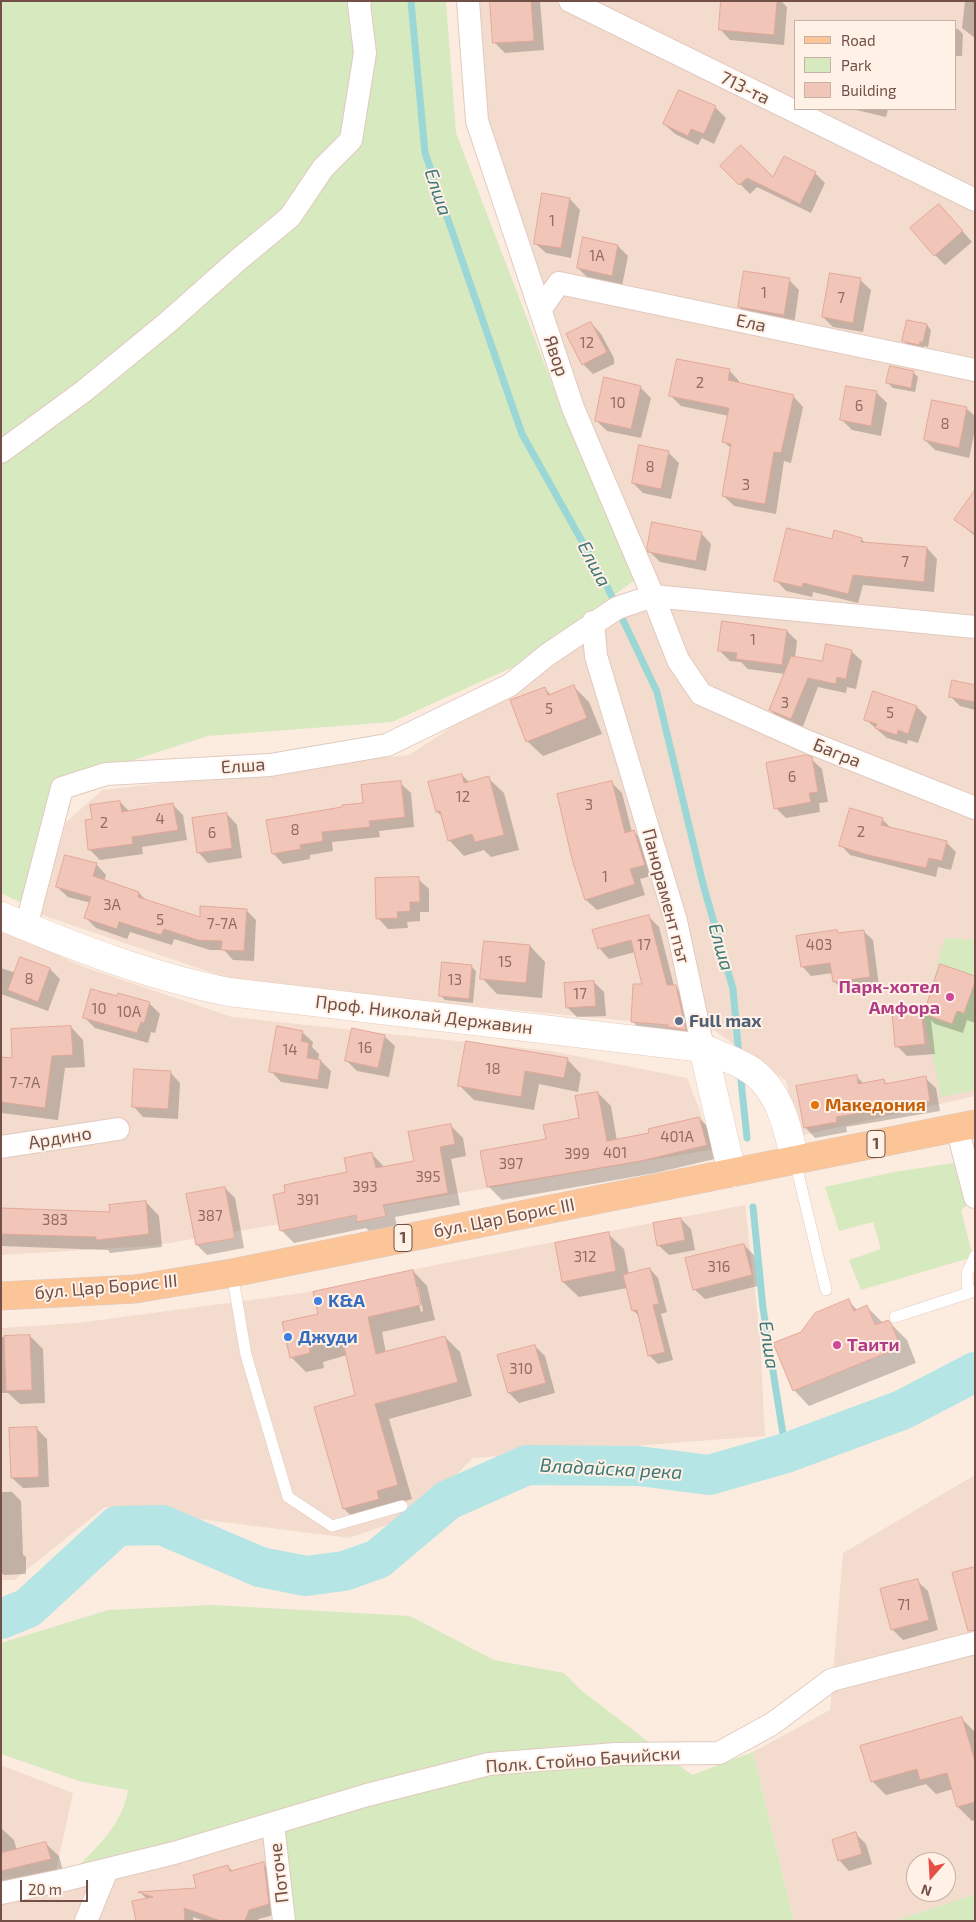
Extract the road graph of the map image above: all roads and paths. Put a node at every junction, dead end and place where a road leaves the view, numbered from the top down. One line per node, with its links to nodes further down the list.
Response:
1 (360, 1): 7 (street)
2 (468, 1): 5 (street, Явор)
3 (570, 1): 4 (street, 713-та)
4 (975, 200)
5 (540, 310): 6 (street, Ела); 8 (street, Явор)
6 (975, 370)
7 (1, 452)
8 (653, 596): 9 (street, Елша); 10 (street, Елша); 11 (street, Явор)
9 (593, 622): 14 (street, Елша); 15 (street, Панорамент път)
10 (975, 627)
11 (701, 694): 12 (street, Багра)
12 (975, 808)
13 (1, 916): 14 (main road, Проф. Николай Державин)
14 (26, 927): 15 (main road, Проф. Николай Державин)
15 (703, 1048): 19 (main road, Проф. Николай Державин); 20 (main road, Панорамент път)
16 (966, 1126): 19 (main road, бул. Цар Борис III / 1); 21 (street)
17 (118, 1129): 18 (street, Ардино)
18 (1, 1147)
19 (795, 1160): 20 (main road, бул. Цар Борис III / 1); 24 (lane)
20 (732, 1173): 23 (main road, бул. Цар Борис III / 1)
21 (975, 1197)
22 (975, 1256): 25 (lane)
23 (232, 1272): 26 (main road, бул. Цар Борис III / 1); 28 (lane)
24 (826, 1290)
25 (971, 1292): 27 (lane)
26 (1, 1296)
27 (895, 1317)
28 (402, 1506)
29 (975, 1643): 30 (street, Полк. Стойно Бачийски)
30 (273, 1824): 31 (street, Полк. Стойно Бачийски); 34 (street, Поточе)
31 (106, 1870): 32 (street, Полк. Стойно Бачийски); 33 (street)
32 (1, 1893)
33 (86, 1921)
34 (284, 1921)

